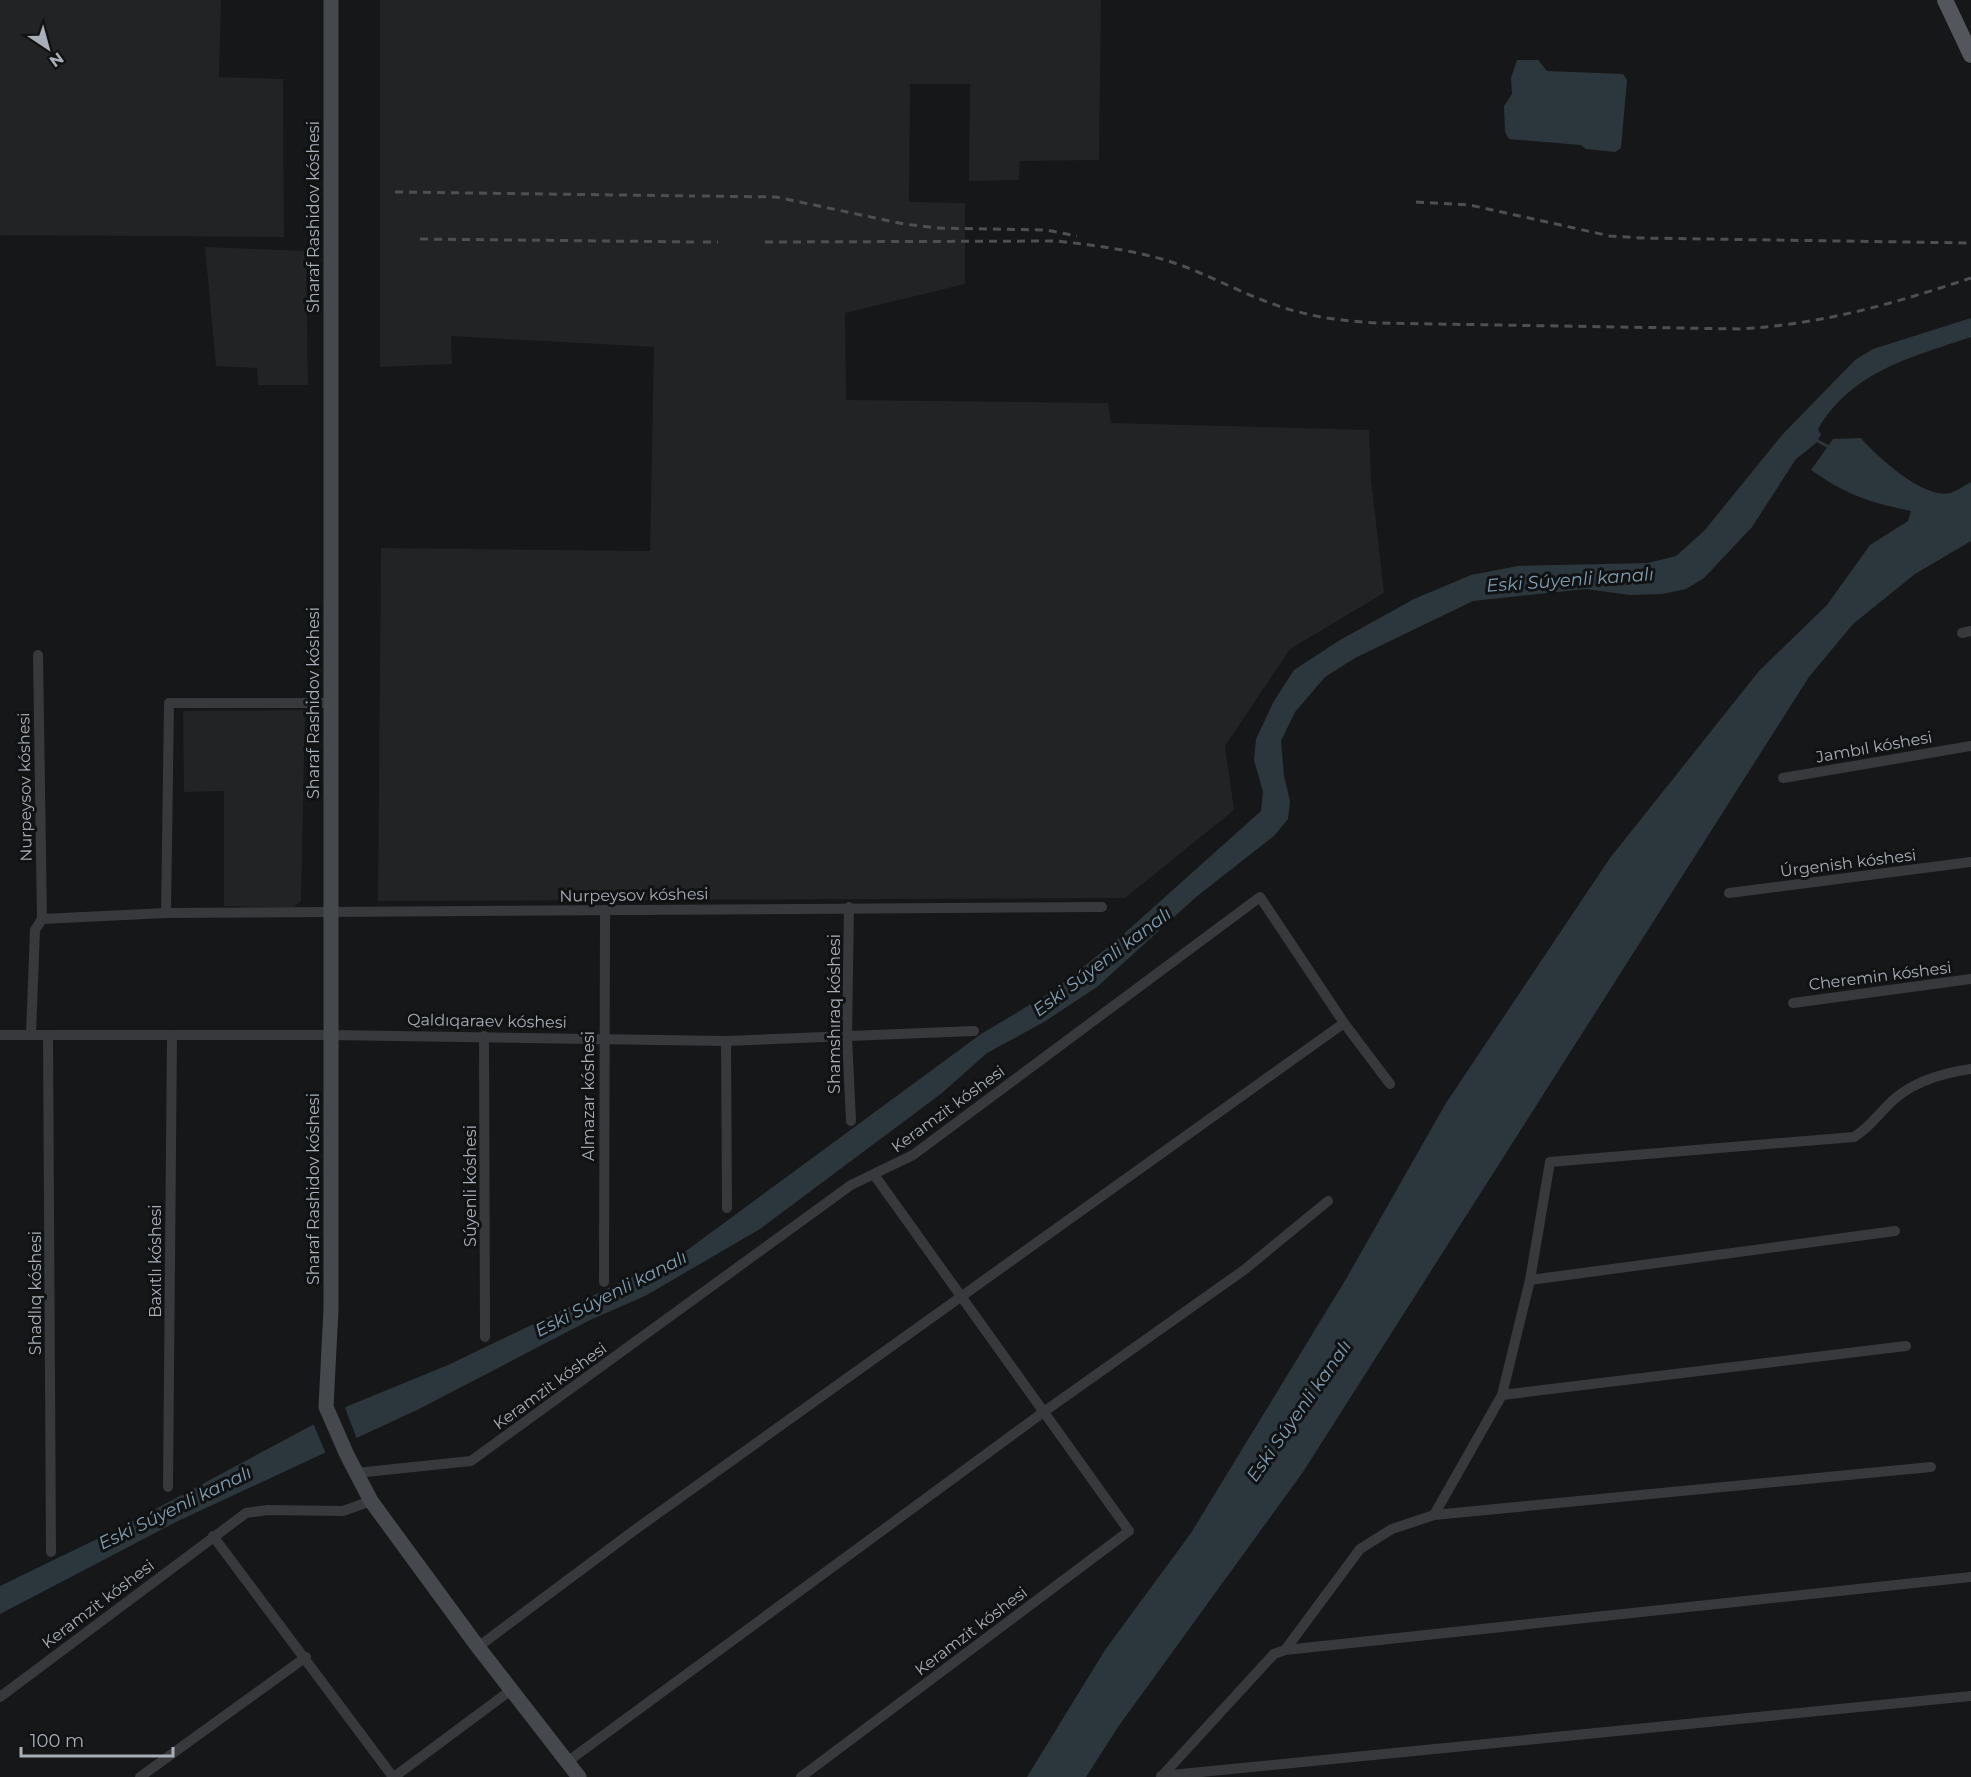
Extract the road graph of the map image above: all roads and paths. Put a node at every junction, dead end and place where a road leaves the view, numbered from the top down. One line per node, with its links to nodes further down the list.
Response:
1 (331, 0): 5 (street, Sharaf Rashidov kóshesi)
2 (1945, 0): 3 (main road)
3 (1971, 54)
4 (38, 655): 15 (street, Nurpeysov kóshesi)
5 (331, 703): 13 (street, Sharaf Rashidov kóshesi); 14 (street)
6 (1971, 746): 7 (street, Jambıl kóshesi)
7 (1783, 778)
8 (1971, 862): 9 (street, Úrgenish kóshesi)
9 (1729, 893)
10 (849, 907): 11 (street, Nurpeysov kóshesi); 12 (street, Nurpeysov kóshesi); 27 (street, Shamshıraq kóshesi)
11 (1102, 907)
12 (604, 910): 13 (street, Nurpeysov kóshesi); 26 (street, Almazar kóshesi)
13 (331, 912): 14 (street, Nurpeysov kóshesi); 23 (street, Sharaf Rashidov kóshesi)
14 (166, 913): 15 (street, Nurpeysov kóshesi)
15 (42, 919): 20 (street, Nurpeysov kóshesi)
16 (1971, 980): 17 (street, Cheremin kóshesi)
17 (1793, 1003)
18 (1344, 1023): 30 (street, Keramzit kóshesi); 32 (street, Keramzit kóshesi); 38 (street)
19 (974, 1031): 27 (street, Qaldıqaraev kóshesi)
20 (32, 1034): 21 (street, Qaldıqaraev kóshesi); 22 (street, Qaldıqaraev kóshesi)
21 (0, 1035)
22 (48, 1035): 24 (street, Qaldıqaraev kóshesi); 49 (street, Shadlıq kóshesi)
23 (331, 1035): 24 (street, Qaldıqaraev kóshesi); 25 (street, Qaldıqaraev kóshesi); 44 (street, Sharaf Rashidov kóshesi)
24 (172, 1036): 45 (street, Baxıtlı kóshesi)
25 (484, 1036): 26 (street, Qaldıqaraev kóshesi); 39 (street, Súyenli kóshesi)
26 (603, 1038): 28 (street, Qaldıqaraev kóshesi); 37 (street, Almazar kóshesi)
27 (847, 1038): 28 (street, Qaldıqaraev kóshesi); 31 (street, Shamshıraq kóshesi)
28 (726, 1041): 34 (street)
29 (1971, 1069): 36 (street)
30 (1390, 1084)
31 (851, 1121)
32 (875, 1176): 38 (street); 44 (street, Keramzit kóshesi)
33 (1328, 1201): 42 (street)
34 (727, 1208)
35 (1895, 1230): 36 (street)
36 (1530, 1280): 41 (street)
37 (604, 1282)
38 (960, 1296): 42 (street); 51 (street)
39 (485, 1336)
40 (1906, 1346): 41 (street)
41 (1502, 1395): 47 (street)
42 (1046, 1411): 57 (street); 61 (street, Keramzit kóshesi)
43 (1931, 1467): 47 (street)
44 (356, 1473): 46 (street)
45 (168, 1487)
46 (371, 1501): 48 (street, Keramzit kóshesi); 51 (street)
47 (1434, 1515): 52 (street)
48 (213, 1536): 53 (street); 56 (street, Keramzit kóshesi)
49 (51, 1552)
50 (1971, 1577): 52 (street)
51 (478, 1647): 54 (street)
52 (1286, 1650): 62 (street)
53 (306, 1657): 58 (street); 59 (street)
54 (512, 1690): 57 (street); 59 (street)
55 (1971, 1696): 62 (street)
56 (0, 1697)
57 (567, 1762): 60 (street)
58 (140, 1777)
59 (394, 1777)
60 (579, 1777)
61 (801, 1777)
62 (1161, 1777)

